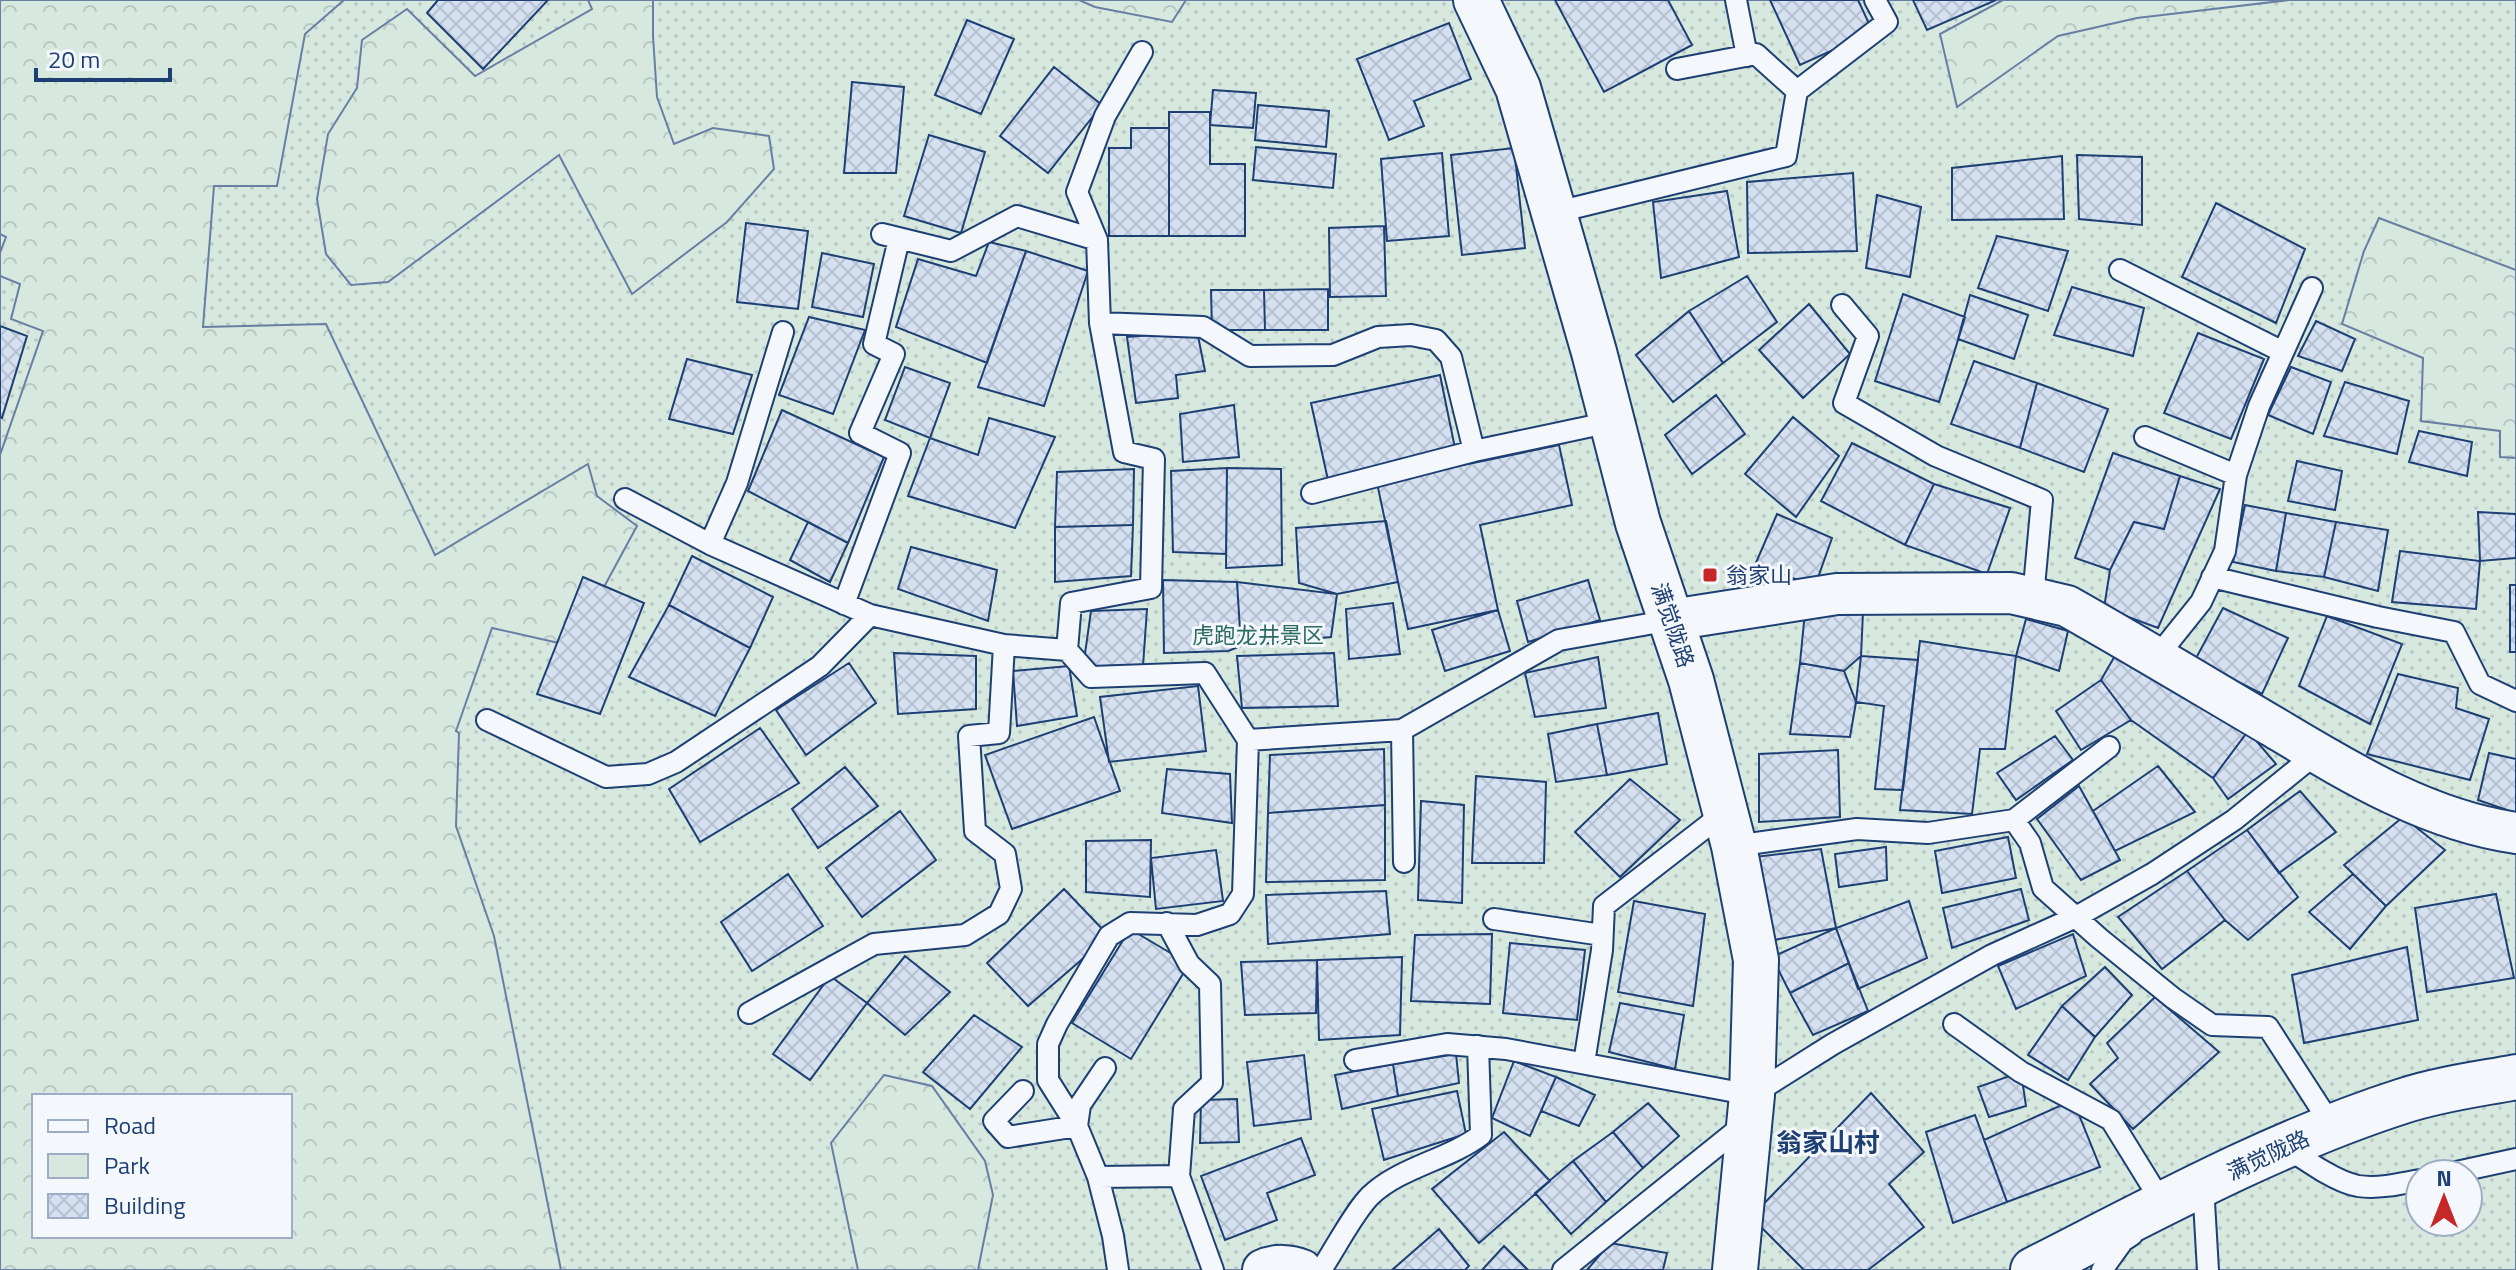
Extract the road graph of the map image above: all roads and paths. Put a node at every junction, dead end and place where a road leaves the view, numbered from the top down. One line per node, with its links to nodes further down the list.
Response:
1 (1476, 0): 8 (street, 满觉陇路)
2 (1736, 0): 5 (lane)
3 (1875, 0): 7 (lane)
4 (1142, 52): 9 (lane)
5 (1747, 56): 6 (lane); 7 (lane)
6 (1677, 69)
7 (1797, 91): 8 (lane)
8 (1553, 213): 16 (street, 满觉陇路)
9 (1097, 240): 13 (lane); 25 (lane)
10 (2120, 270): 15 (lane)
11 (2312, 288): 15 (lane)
12 (1842, 305): 24 (lane)
13 (1100, 323): 18 (lane); 29 (lane)
14 (783, 332): 22 (lane)
15 (2283, 352): 19 (lane)
16 (1611, 422): 18 (lane); 27 (street, 满觉陇路)
17 (2145, 437): 19 (lane)
18 (1474, 451): 20 (lane)
19 (2236, 475): 23 (lane)
20 (1312, 493)
21 (625, 499): 22 (lane)
22 (710, 544): 25 (lane)
23 (2212, 577): 30 (lane); 31 (lane)
24 (2033, 598): 27 (street); 30 (street)
25 (844, 604): 26 (lane)
26 (870, 615): 28 (lane); 32 (lane)
27 (1671, 620): 33 (lane); 38 (street, 满觉陇路)
28 (1004, 645): 29 (lane); 45 (lane)
29 (1067, 650): 34 (lane)
30 (2156, 658): 36 (street)
31 (2516, 701)
32 (487, 720)
33 (1402, 730): 34 (lane); 40 (lane)
34 (1248, 740): 43 (lane)
35 (2109, 747): 37 (lane)
36 (2317, 753): 39 (street); 41 (lane)
37 (2014, 820): 38 (lane); 41 (lane)
38 (1729, 829): 44 (lane); 53 (street, 满觉陇路)
39 (2516, 833)
40 (1404, 862)
41 (2076, 917): 53 (lane); 55 (lane)
42 (1494, 919): 44 (lane)
43 (1167, 923): 54 (lane); 59 (lane)
44 (1602, 935): 49 (lane)
45 (749, 1013)
46 (1954, 1024): 63 (lane)
47 (1478, 1046): 48 (lane); 49 (lane); 68 (lane)
48 (1355, 1060)
49 (1584, 1063): 53 (lane)
50 (1105, 1068): 54 (lane)
51 (2516, 1077): 55 (street, 满觉陇路)
52 (1023, 1091): 54 (lane)
53 (1751, 1107): 69 (lane); 70 (street, 满觉陇路)
54 (1077, 1126): 60 (lane)
55 (2332, 1126): 56 (street, 满觉陇路)
56 (2286, 1147): 61 (lane); 62 (street, 满觉陇路)
57 (2516, 1159): 58 (lane)
58 (2484, 1166)
59 (1179, 1176): 60 (lane); 65 (lane)
60 (1098, 1177): 64 (lane)
61 (2404, 1184)
62 (2203, 1185): 63 (street, 满觉陇路); 73 (lane)
63 (2163, 1204): 71 (street, 满觉陇路); 72 (lane)
64 (1118, 1270)
65 (1213, 1270)
66 (1263, 1270): 67 (street)
67 (1302, 1270)
68 (1321, 1270)
69 (1563, 1270)
70 (1735, 1270)
71 (2033, 1270)
72 (2102, 1270)
73 (2208, 1270)

